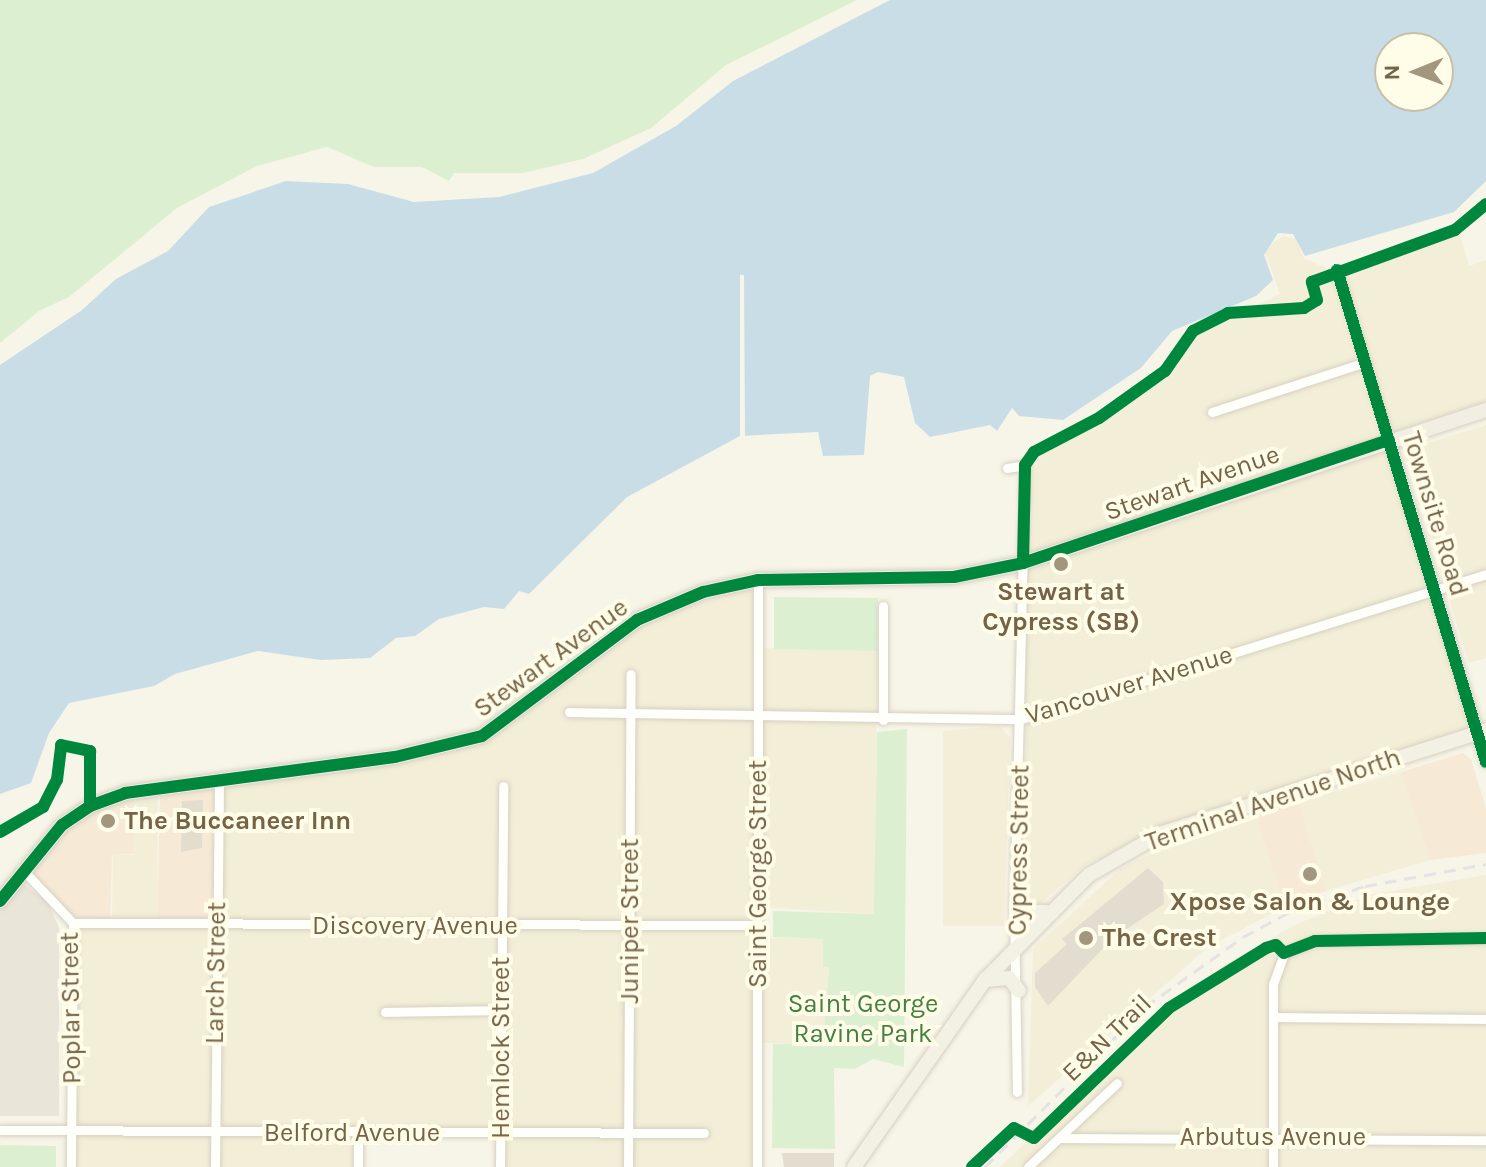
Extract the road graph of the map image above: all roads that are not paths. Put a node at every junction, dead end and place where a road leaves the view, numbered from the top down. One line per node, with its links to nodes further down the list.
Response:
1 (1340, 279): 2 (street, Townsite Road)
2 (1366, 362): 4 (street); 5 (street, Townsite Road)
3 (1486, 410): 5 (highway, Stewart Avenue)
4 (1212, 412)
5 (1389, 440): 7 (highway, Stewart Avenue); 10 (street, Townsite Road)
6 (1007, 468): 7 (street, Cypress Street)
7 (1023, 563): 9 (highway, Stewart Avenue); 16 (street, Cypress Street)
8 (1486, 574): 10 (street, Vancouver Avenue)
9 (758, 580): 15 (street, Saint George Street); 20 (highway, Stewart Avenue)
10 (1435, 591): 16 (street, Vancouver Avenue); 18 (street, Townsite Road)
11 (883, 606): 17 (street)
12 (631, 674): 14 (street, Juniper Street)
13 (569, 712): 14 (street, Vancouver Avenue)
14 (630, 713): 15 (street, Vancouver Avenue); 29 (street, Juniper Street)
15 (758, 715): 17 (street, Vancouver Avenue); 28 (street, Saint George Street)
16 (1021, 719): 17 (street, Vancouver Avenue); 23 (street, Cypress Street)
17 (883, 720)
18 (1482, 731): 19 (street, Townsite Road); 25 (main road, Terminal Avenue North)
19 (1486, 762)
20 (219, 778): 22 (highway, Stewart Avenue); 27 (street, Larch Street)
21 (503, 786): 30 (street, Hemlock Street)
22 (22, 869): 24 (highway, Stewart Avenue); 26 (street, Poplar Street)
23 (1017, 898): 25 (main road); 32 (street, Cypress Street)
24 (0, 901)
25 (1046, 912): 32 (main road, Terminal Avenue North)
26 (73, 923): 27 (street, Discovery Avenue); 42 (street, Poplar Street)
27 (217, 924): 30 (street, Discovery Avenue); 43 (street, Larch Street)
28 (757, 925): 29 (street, Discovery Avenue); 57 (street, Saint George Street)
29 (630, 926): 30 (street, Discovery Avenue); 45 (street, Juniper Street)
30 (502, 927): 35 (street, Hemlock Street)
31 (1486, 938): 37 (street)
32 (1017, 944): 33 (main road, Terminal Avenue North); 34 (street, Cypress Street)
33 (985, 980): 34 (main road); 51 (main road, Terminal Avenue North)
34 (1019, 991): 40 (street, Cypress Street)
35 (501, 1010): 36 (street); 44 (street, Hemlock Street)
36 (385, 1012)
37 (1273, 1017): 38 (street); 48 (street)
38 (1486, 1019)
39 (1117, 1083): 49 (street)
40 (1017, 1092)
41 (0, 1130): 42 (street, Belford Avenue)
42 (72, 1130): 43 (street, Belford Avenue); 52 (street, Poplar Street)
43 (215, 1132): 47 (street, Belford Avenue); 53 (street, Larch Street)
44 (501, 1133): 45 (street, Belford Avenue); 47 (street, Belford Avenue); 55 (street, Hemlock Street)
45 (629, 1133): 46 (street, Belford Avenue); 56 (street, Juniper Street)
46 (704, 1133)
47 (358, 1134): 54 (street)
48 (1273, 1136): 49 (street, Arbutus Avenue); 50 (street, Arbutus Avenue); 60 (street)
49 (1060, 1138): 59 (street)
50 (1486, 1140)
51 (865, 1162): 58 (main road, Terminal Avenue North)
52 (71, 1167)
53 (215, 1167)
54 (358, 1167)
55 (500, 1167)
56 (628, 1167)
57 (757, 1167)
58 (854, 1167)
59 (1028, 1167)
60 (1273, 1167)

